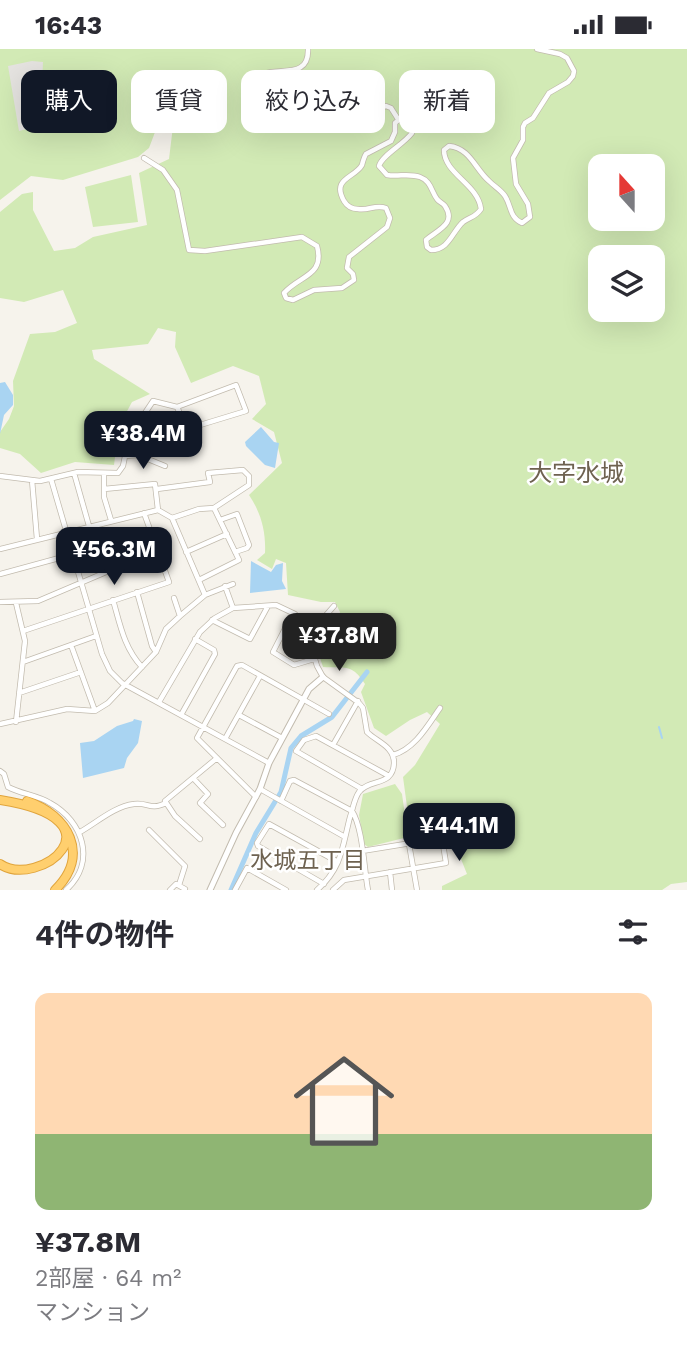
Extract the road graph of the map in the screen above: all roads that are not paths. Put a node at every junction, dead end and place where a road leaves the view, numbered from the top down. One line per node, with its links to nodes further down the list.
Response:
1 (307, 49): 3 (street)
2 (537, 49): 3 (street)
3 (398, 119): 4 (street)
4 (144, 158)
5 (177, 407): 5 (street); 6 (street)
6 (125, 456): 7 (street); 9 (street)
7 (165, 466)
8 (74, 473): 9 (street); 11 (street); 21 (street)
9 (104, 473): 13 (street)
10 (0, 477): 12 (street)
11 (51, 479): 12 (street); 22 (street)
12 (32, 480): 25 (street)
13 (104, 489): 14 (street); 19 (street)
14 (157, 489): 15 (street); 16 (street)
15 (214, 508): 18 (street); 20 (street)
16 (158, 510): 17 (street); 18 (street)
17 (144, 513): 19 (street); 23 (street)
18 (172, 518): 27 (street)
19 (111, 520): 21 (street)
20 (220, 520): 24 (street); 28 (street)
21 (89, 526): 22 (street)
22 (66, 531): 25 (street); 30 (street)
23 (151, 533): 29 (street); 30 (street)
24 (227, 534): 27 (street); 28 (street)
25 (37, 539): 26 (street)
26 (0, 549)
27 (186, 552): 32 (street)
28 (235, 552): 32 (street)
29 (159, 553): 33 (street); 36 (street)
30 (73, 555): 31 (street); 33 (street)
31 (0, 575)
32 (199, 580): 37 (street)
33 (81, 583): 41 (street); 45 (street)
34 (233, 584): 35 (street)
35 (225, 586): 37 (street); 44 (street)
36 (137, 592): 39 (street); 54 (street)
37 (205, 594): 47 (street)
38 (174, 598): 47 (street)
39 (113, 600): 45 (street); 57 (street)
40 (0, 602): 41 (street)
41 (16, 603): 50 (street)
42 (269, 605): 44 (street); 46 (street); 48 (street)
43 (334, 606): 49 (street)
44 (233, 608): 48 (street)
45 (89, 609): 50 (street); 51 (street)
46 (293, 613): 49 (street); 55 (street)
47 (180, 615): 54 (street)
48 (212, 620): 52 (street)
49 (306, 628): 55 (street)
50 (23, 631): 56 (street)
51 (96, 636): 53 (street); 61 (street)
52 (195, 639): 65 (street); 69 (street)
53 (71, 645): 56 (street); 58 (street)
54 (156, 652): 57 (street)
55 (314, 659): 60 (street)
56 (23, 662): 62 (street)
57 (142, 667): 61 (street)
58 (81, 673): 62 (street); 67 (street)
59 (260, 675): 63 (street); 70 (street); 73 (street)
60 (323, 677): 63 (street); 64 (street)
61 (125, 684): 65 (street); 67 (street)
62 (19, 693): 71 (street)
63 (304, 699): 68 (street); 74 (street)
64 (358, 701): 76 (street); 77 (street)
65 (159, 702): 69 (street)
66 (440, 708): 77 (street)
67 (95, 711): 71 (street)
68 (329, 714)
69 (181, 715): 73 (street)
70 (239, 715): 74 (street); 75 (street)
71 (16, 722): 72 (street)
72 (0, 724)
73 (203, 727): 75 (street); 78 (street)
74 (282, 738): 79 (street)
75 (225, 739): 79 (street)
76 (333, 745): 81 (street); 84 (street)
77 (393, 755): 81 (street)
78 (217, 758): 82 (street); 86 (street)
79 (269, 763): 83 (street)
80 (0, 771): 93 (street)
81 (389, 776): 84 (street)
82 (193, 778): 89 (street); 91 (street)
83 (260, 789): 86 (street); 88 (street)
84 (362, 789): 90 (street)
85 (0, 795): 107 (highway)
86 (256, 797): 112 (street)
87 (0, 800): 107 (highway)
88 (281, 801): 90 (street); 94 (street)
89 (166, 803): 93 (street); 95 (street)
90 (352, 811): 94 (street); 97 (street)
91 (223, 825)
92 (149, 830): 105 (street)
93 (80, 832): 109 (street)
94 (345, 837): 98 (street)
95 (200, 839)
96 (409, 843): 97 (street); 100 (street); 100 (street)
97 (362, 851): 103 (street)
98 (338, 862): 104 (street); 104 (street)
99 (0, 864): 102 (highway)
100 (413, 868): 101 (street); 119 (street)
101 (390, 872): 103 (street); 118 (street)
102 (8, 876)
103 (365, 876): 106 (street); 117 (street)
104 (324, 884): 115 (street)
105 (179, 885): 108 (street); 110 (street)
106 (340, 887): 116 (street)
107 (51, 888)
108 (184, 889): 111 (street)
109 (66, 890)
110 (170, 890)
111 (194, 890)
112 (210, 890)
113 (236, 890): 114 (street)
114 (286, 890)
115 (317, 890)
116 (333, 890)
117 (368, 890)
118 (393, 890)
119 (417, 890)

